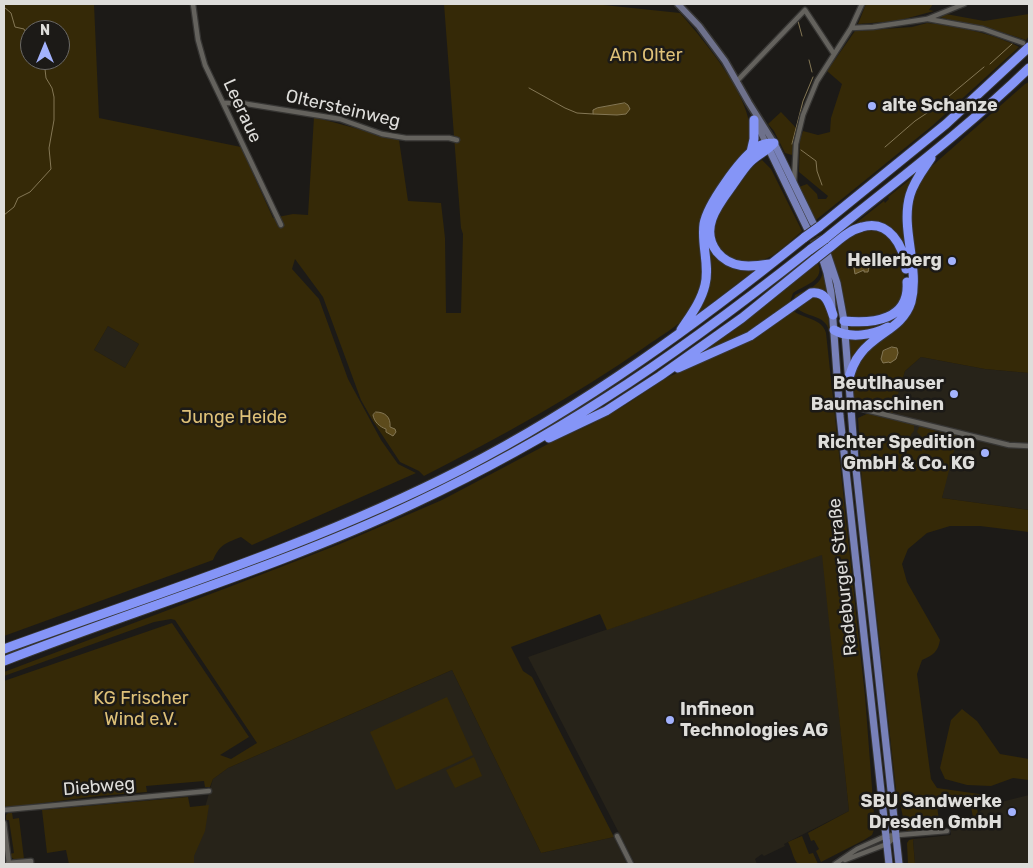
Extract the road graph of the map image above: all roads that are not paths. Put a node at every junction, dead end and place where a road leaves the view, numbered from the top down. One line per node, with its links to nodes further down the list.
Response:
1 (193, 4): 11 (street, Leeraue)
2 (678, 4): 10 (main road)
3 (862, 4): 6 (street)
4 (964, 4): 5 (street)
5 (927, 19): 6 (street); 7 (street)
6 (851, 28): 8 (street)
7 (1026, 47): 20 (highway)
8 (834, 54): 10 (street); 18 (street)
9 (1029, 68): 17 (highway)
10 (737, 81): 12 (main road)
11 (224, 102): 14 (street, Oltersteinweg); 19 (street, Leeraue)
12 (749, 103): 13 (main road); 15 (main road)
13 (754, 120): 15 (main road); 16 (highway)
14 (458, 140)
15 (769, 145): 16 (highway); 18 (main road); 20 (main road); 22 (highway)
16 (751, 152): 27 (highway)
17 (935, 152): 24 (highway); 34 (highway, bridge)
18 (794, 185): 20 (main road)
19 (280, 225)
20 (811, 229): 22 (highway)
21 (823, 254): 23 (main road, Radeburger Straße); 25 (main road, Radeburger Straße); 25 (highway); 29 (highway)
22 (772, 264): 27 (highway)
23 (833, 315): 26 (main road, Radeburger Straße); 29 (highway)
24 (901, 319): 28 (highway); 30 (highway)
25 (844, 321): 28 (main road, Radeburger Straße)
26 (834, 330): 28 (highway); 43 (main road, Radeburger Straße)
27 (678, 335): 36 (highway)
28 (845, 335): 30 (main road, Radeburger Straße)
29 (660, 376): 34 (highway)
30 (848, 381): 31 (main road, Radeburger Straße)
31 (850, 406): 32 (street); 33 (main road, Radeburger Straße)
32 (864, 410): 33 (street); 35 (street)
33 (852, 417): 44 (main road, Radeburger Straße)
34 (532, 443): 37 (highway)
35 (1029, 446)
36 (4, 649)
37 (4, 661)
38 (209, 791): 39 (street, Diebweg)
39 (4, 810)
40 (4, 823): 47 (street)
41 (948, 831): 44 (street)
42 (616, 836): 49 (street)
43 (886, 836): 44 (street); 45 (main road, Radeburger Straße); 46 (street)
44 (896, 836): 45 (street); 52 (main road, Radeburger Straße)
45 (887, 844): 46 (street); 51 (main road, Radeburger Straße)
46 (841, 861): 50 (street)
47 (8, 864): 48 (street)
48 (31, 864)
49 (631, 864)
50 (835, 864)
51 (889, 864)
52 (899, 864)

